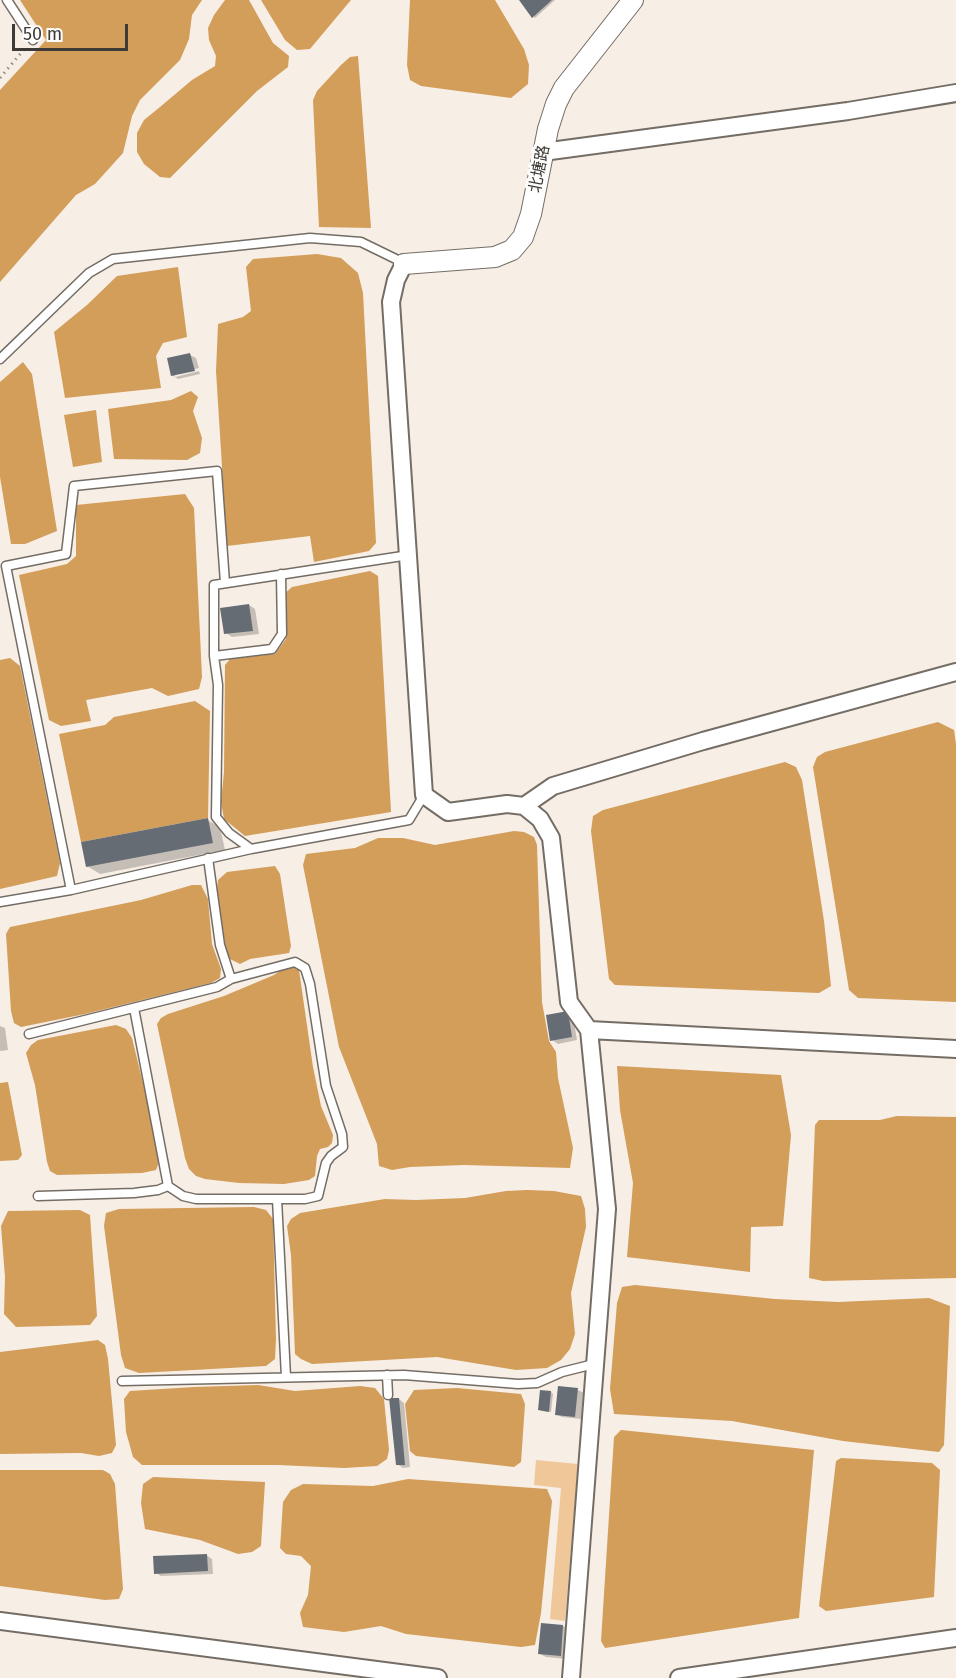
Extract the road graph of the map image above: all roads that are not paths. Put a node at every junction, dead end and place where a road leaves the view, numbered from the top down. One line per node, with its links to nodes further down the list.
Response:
1 (7, 0): 3 (lane)
2 (633, 0): 5 (street, 北塘路)
3 (33, 40)
4 (956, 93): 5 (street)
5 (543, 152): 6 (street, 北塘路)
6 (405, 264): 7 (lane); 8 (street)
7 (0, 359)
8 (409, 555): 9 (lane); 13 (street)
9 (281, 574): 10 (lane); 11 (lane)
10 (225, 583): 11 (lane); 17 (lane)
11 (214, 656): 15 (lane)
12 (956, 672): 14 (street)
13 (424, 795): 14 (street); 15 (lane)
14 (524, 806): 21 (street)
15 (251, 849): 16 (lane)
16 (208, 858): 17 (lane); 19 (lane)
17 (71, 890): 18 (lane)
18 (0, 902)
19 (231, 979): 20 (lane); 26 (lane)
20 (134, 1008): 22 (lane); 24 (lane)
21 (589, 1030): 23 (street); 27 (street)
22 (29, 1034)
23 (956, 1049)
24 (168, 1186): 25 (lane); 26 (lane)
25 (38, 1196)
26 (277, 1199): 29 (lane)
27 (594, 1364): 28 (lane); 35 (street)
28 (387, 1375): 29 (lane); 31 (lane)
29 (286, 1377): 30 (lane)
30 (123, 1381)
31 (388, 1395)
32 (0, 1621): 34 (street)
33 (956, 1638): 36 (street)
34 (438, 1678)
35 (571, 1678)
36 (679, 1678)

